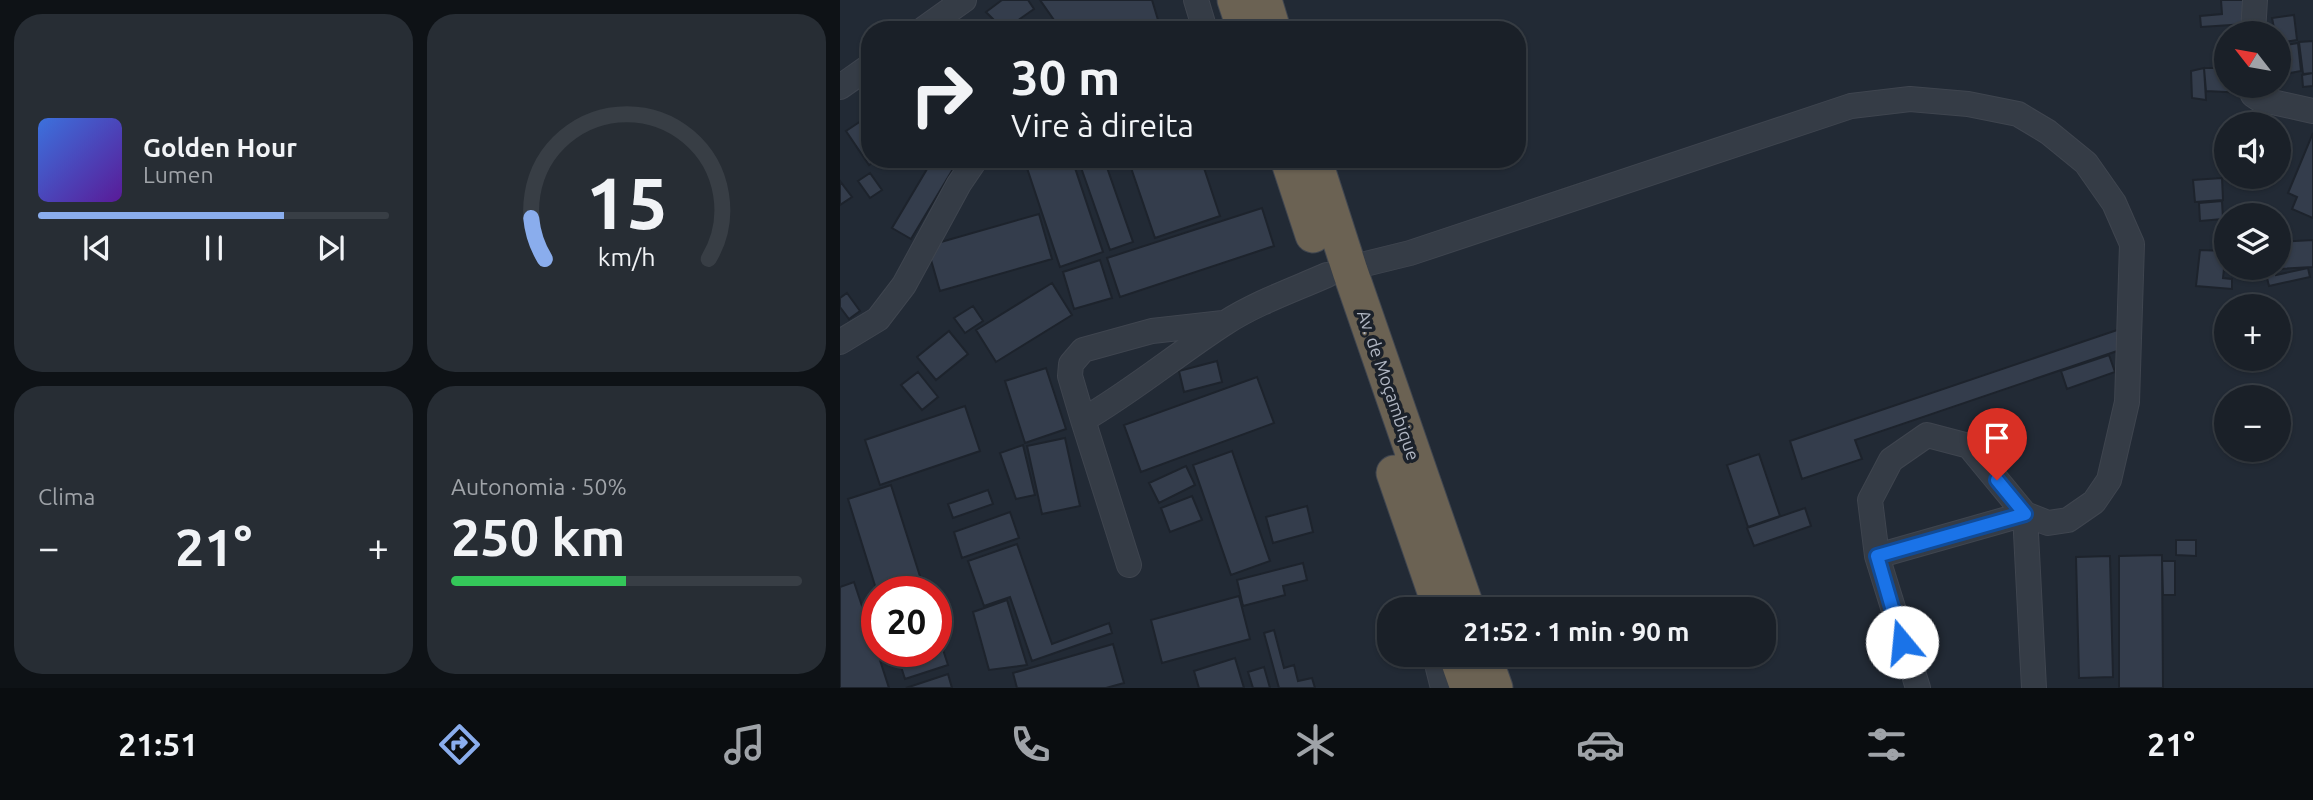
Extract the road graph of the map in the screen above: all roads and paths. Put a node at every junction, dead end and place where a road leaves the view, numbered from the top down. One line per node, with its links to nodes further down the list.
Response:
1 (964, 0): 6 (street)
2 (1196, 0): 7 (street)
3 (1235, 0): 8 (highway)
4 (1264, 0): 9 (highway)
5 (2255, 0): 10 (street)
6 (935, 21)
7 (1202, 21)
8 (1242, 21)
9 (1270, 21)
10 (2254, 21)
11 (861, 72): 12 (street)
12 (840, 87)
13 (2258, 98): 14 (street)
14 (2313, 111)
15 (970, 168): 20 (street)
16 (1292, 168): 18 (highway, Av. de Moçambique)
17 (1316, 168): 18 (highway, Av. de Moçambique)
18 (1338, 272): 19 (street); 22 (street); 25 (highway, Av. de Moçambique); 26 (highway, Av. de Moçambique)
19 (1226, 323): 21 (street); 21 (street)
20 (840, 342)
21 (1083, 420): 24 (street)
22 (2025, 514): 23 (street); 23 (street); 32 (street)
23 (1877, 556): 31 (street)
24 (1129, 565)
25 (1437, 597)
26 (1463, 597)
27 (1438, 667): 30 (street)
28 (1474, 667): 29 (highway)
29 (1490, 679)
30 (1443, 688)
31 (1918, 688)
32 (2034, 688)

